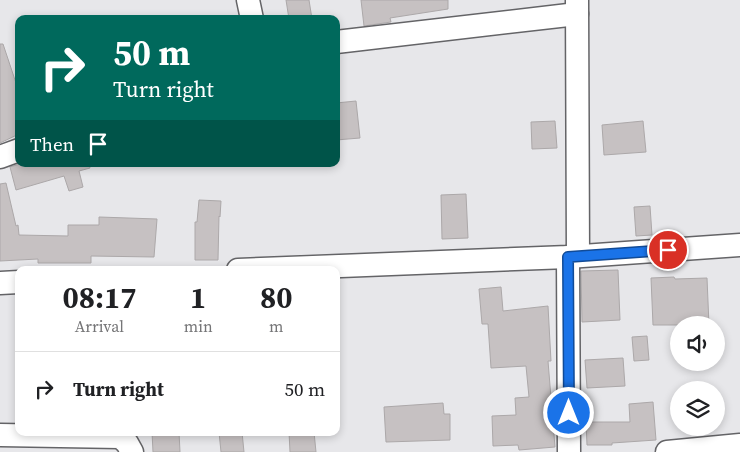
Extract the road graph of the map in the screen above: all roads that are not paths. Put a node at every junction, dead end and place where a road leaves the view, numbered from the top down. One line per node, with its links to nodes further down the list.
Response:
1 (248, 0): 3 (street)
2 (578, 7): 4 (street); 8 (street)
3 (251, 15)
4 (340, 41)
5 (15, 151): 6 (street)
6 (0, 157)
7 (740, 245): 8 (street)
8 (573, 256): 9 (street); 17 (street)
9 (334, 266)
10 (15, 282): 11 (street)
11 (0, 283)
12 (0, 435): 13 (street)
13 (15, 435)
14 (60, 436): 16 (street)
15 (740, 445): 18 (street)
16 (132, 452)
17 (570, 452)
18 (667, 452)

